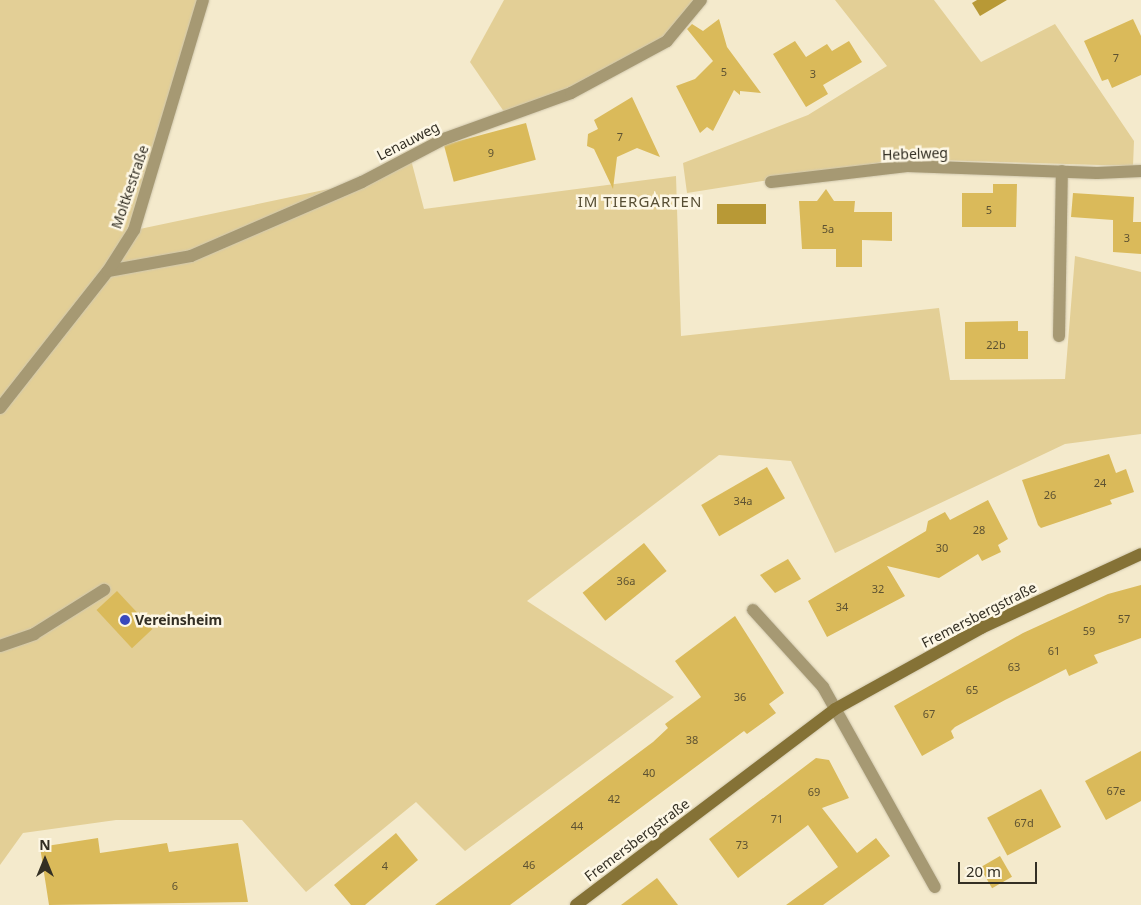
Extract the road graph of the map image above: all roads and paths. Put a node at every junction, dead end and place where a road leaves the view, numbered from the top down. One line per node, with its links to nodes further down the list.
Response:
1 (204, 0): 6 (street, Moltkestraße)
2 (701, 0): 6 (street, Lenauweg)
3 (1062, 171): 4 (street, Hebelweg); 5 (street, Hebelweg); 7 (street)
4 (1141, 171)
5 (771, 182)
6 (108, 271): 8 (street, Moltkestraße)
7 (1059, 336)
8 (0, 408)
9 (1141, 554): 13 (main road, Fremersbergstraße)
10 (104, 590): 12 (street)
11 (753, 610): 13 (street)
12 (0, 646)
13 (835, 709): 14 (street); 15 (main road, Fremersbergstraße)
14 (935, 887)
15 (576, 905)

